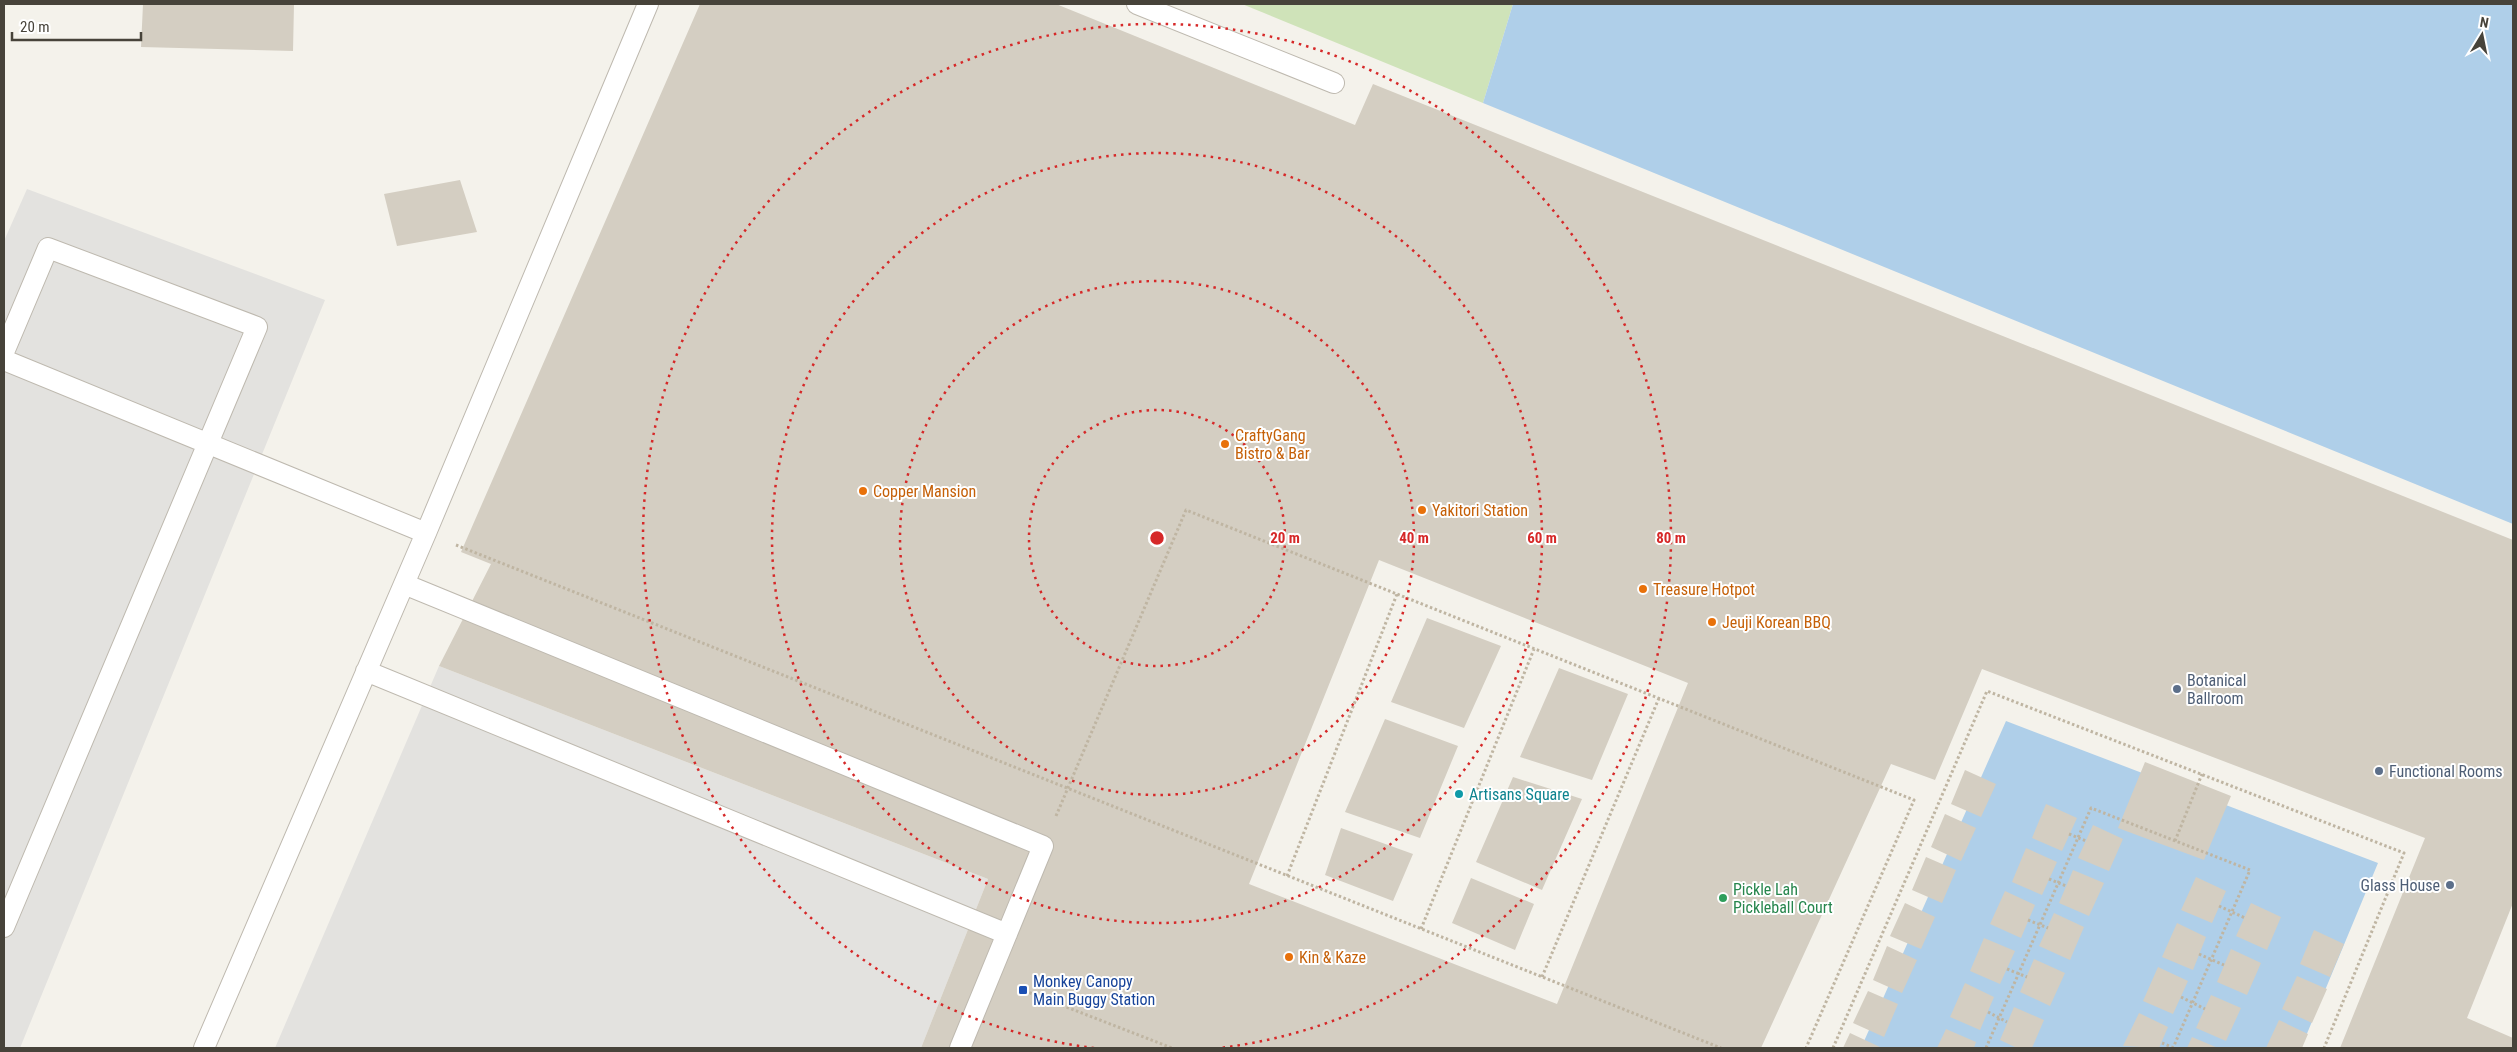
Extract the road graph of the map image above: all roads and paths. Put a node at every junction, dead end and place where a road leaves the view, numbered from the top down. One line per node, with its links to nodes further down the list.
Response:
1 (648, 4): 7 (lane)
2 (1137, 4): 3 (lane)
3 (1334, 83)
4 (4, 352): 6 (lane)
5 (4, 360): 6 (lane)
6 (208, 444): 7 (lane); 29 (lane)
7 (426, 533): 8 (lane); 14 (path)
8 (404, 584): 11 (lane); 19 (lane)
9 (1397, 594): 10 (path); 14 (path); 20 (path)
10 (1534, 649): 12 (path); 31 (path)
11 (366, 671): 32 (lane); 48 (lane)
12 (1659, 698): 39 (path); 52 (path)
13 (2202, 774): 17 (path); 53 (path); 56 (path)
14 (1067, 788): 19 (path); 20 (path)
15 (2069, 834): 16 (path)
16 (2078, 838): 17 (path); 18 (path); 22 (path)
17 (2175, 840): 25 (path)
18 (2086, 841)
19 (1043, 846): 32 (lane)
20 (1287, 876): 31 (path)
21 (2049, 879): 22 (path)
22 (2058, 883): 23 (path); 28 (path)
23 (2066, 886)
24 (2219, 906): 25 (path)
25 (2232, 912): 26 (path); 34 (path)
26 (2245, 918)
27 (2028, 920): 28 (path)
28 (2040, 925): 30 (path); 37 (path)
29 (4, 927)
30 (2048, 928)
31 (1421, 929): 39 (path)
32 (1007, 934): 38 (lane)
33 (2199, 954): 34 (path)
34 (2211, 959): 35 (path); 42 (path)
35 (2224, 965)
36 (2007, 969): 37 (path)
37 (2019, 974): 40 (path); 45 (path)
38 (989, 977): 49 (lane); 50 (path)
39 (1542, 977): 51 (path)
40 (2027, 977)
41 (2181, 997): 42 (path)
42 (2193, 1003): 43 (path); 55 (path)
43 (2205, 1009)
44 (1988, 1012): 45 (path)
45 (1999, 1018): 46 (path); 54 (path)
46 (2007, 1022)
47 (2162, 1043): 55 (path)
48 (204, 1048)
49 (960, 1048)
50 (1172, 1048)
51 (1721, 1048)
52 (1806, 1048)
53 (1833, 1048)
54 (1986, 1048)
55 (2173, 1048)
56 (2324, 1048)

